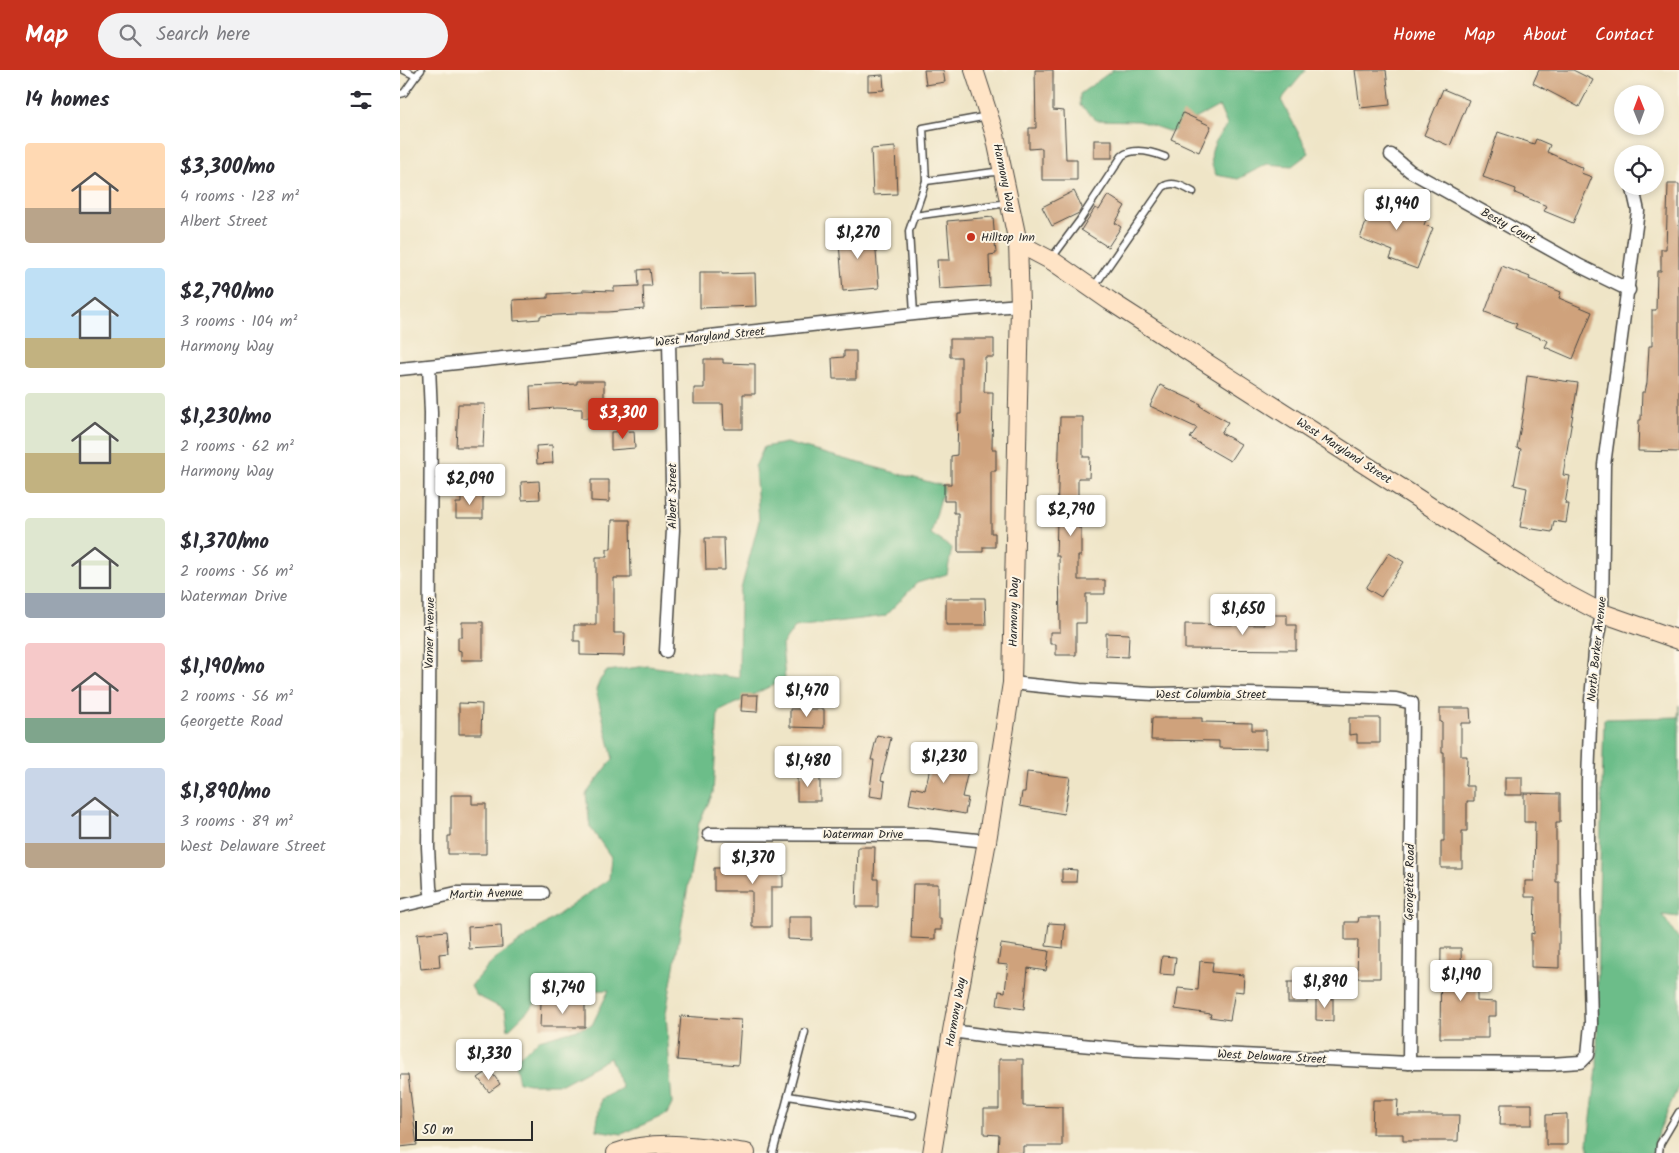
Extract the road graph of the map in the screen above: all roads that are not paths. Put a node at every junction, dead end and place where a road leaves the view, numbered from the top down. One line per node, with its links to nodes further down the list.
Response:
1 (404, 70): 4 (lane)
2 (421, 70): 4 (lane)
3 (974, 70): 6 (street, Harmony Way)
4 (416, 76): 5 (lane)
5 (400, 94)
6 (989, 116): 9 (street, Harmony Way); 10 (lane)
7 (1390, 155): 18 (street, Besty Court)
8 (1165, 157): 16 (lane)
9 (1003, 171): 10 (lane); 13 (street, Harmony Way)
10 (926, 181): 14 (lane)
11 (1193, 192): 17 (lane)
12 (1635, 195): 18 (street, North Barker Avenue)
13 (1010, 203): 14 (lane); 15 (street, Harmony Way)
14 (914, 216): 20 (lane)
15 (1018, 243): 16 (street, West Maryland Street); 19 (street, Harmony Way)
16 (1050, 260): 17 (street, West Maryland Street)
17 (1092, 289): 24 (street, West Maryland Street)
18 (1629, 290): 24 (street, North Barker Avenue)
19 (1020, 305): 20 (street, West Maryland Street); 27 (street, Harmony Way)
20 (914, 314): 21 (street, West Maryland Street)
21 (669, 341): 22 (street, West Maryland Street); 26 (street, Albert Street)
22 (429, 367): 23 (street, West Maryland Street); 32 (street, Varner Avenue)
23 (400, 369)
24 (1602, 613): 25 (street, West Maryland Street); 36 (street, North Barker Avenue)
25 (1679, 640)
26 (666, 651)
27 (1012, 683): 28 (street, West Columbia Street); 30 (street, Harmony Way)
28 (1410, 703): 37 (street, Georgette Road)
29 (709, 834): 30 (street, Waterman Drive)
30 (987, 841): 34 (street, Harmony Way)
31 (543, 893): 32 (street, Martin Avenue)
32 (432, 898): 33 (street, Martin Avenue)
33 (400, 906)
34 (952, 1031): 37 (street, West Delaware Street); 45 (street, Harmony Way)
35 (805, 1032): 38 (lane)
36 (1588, 1053): 37 (street, West Delaware Street)
37 (1409, 1063)
38 (788, 1096): 40 (lane); 44 (lane)
39 (1679, 1112): 46 (lane)
40 (913, 1115)
41 (675, 1149): 42 (street); 43 (street)
42 (616, 1153)
43 (746, 1153)
44 (773, 1153)
45 (932, 1153)
46 (1659, 1153)

